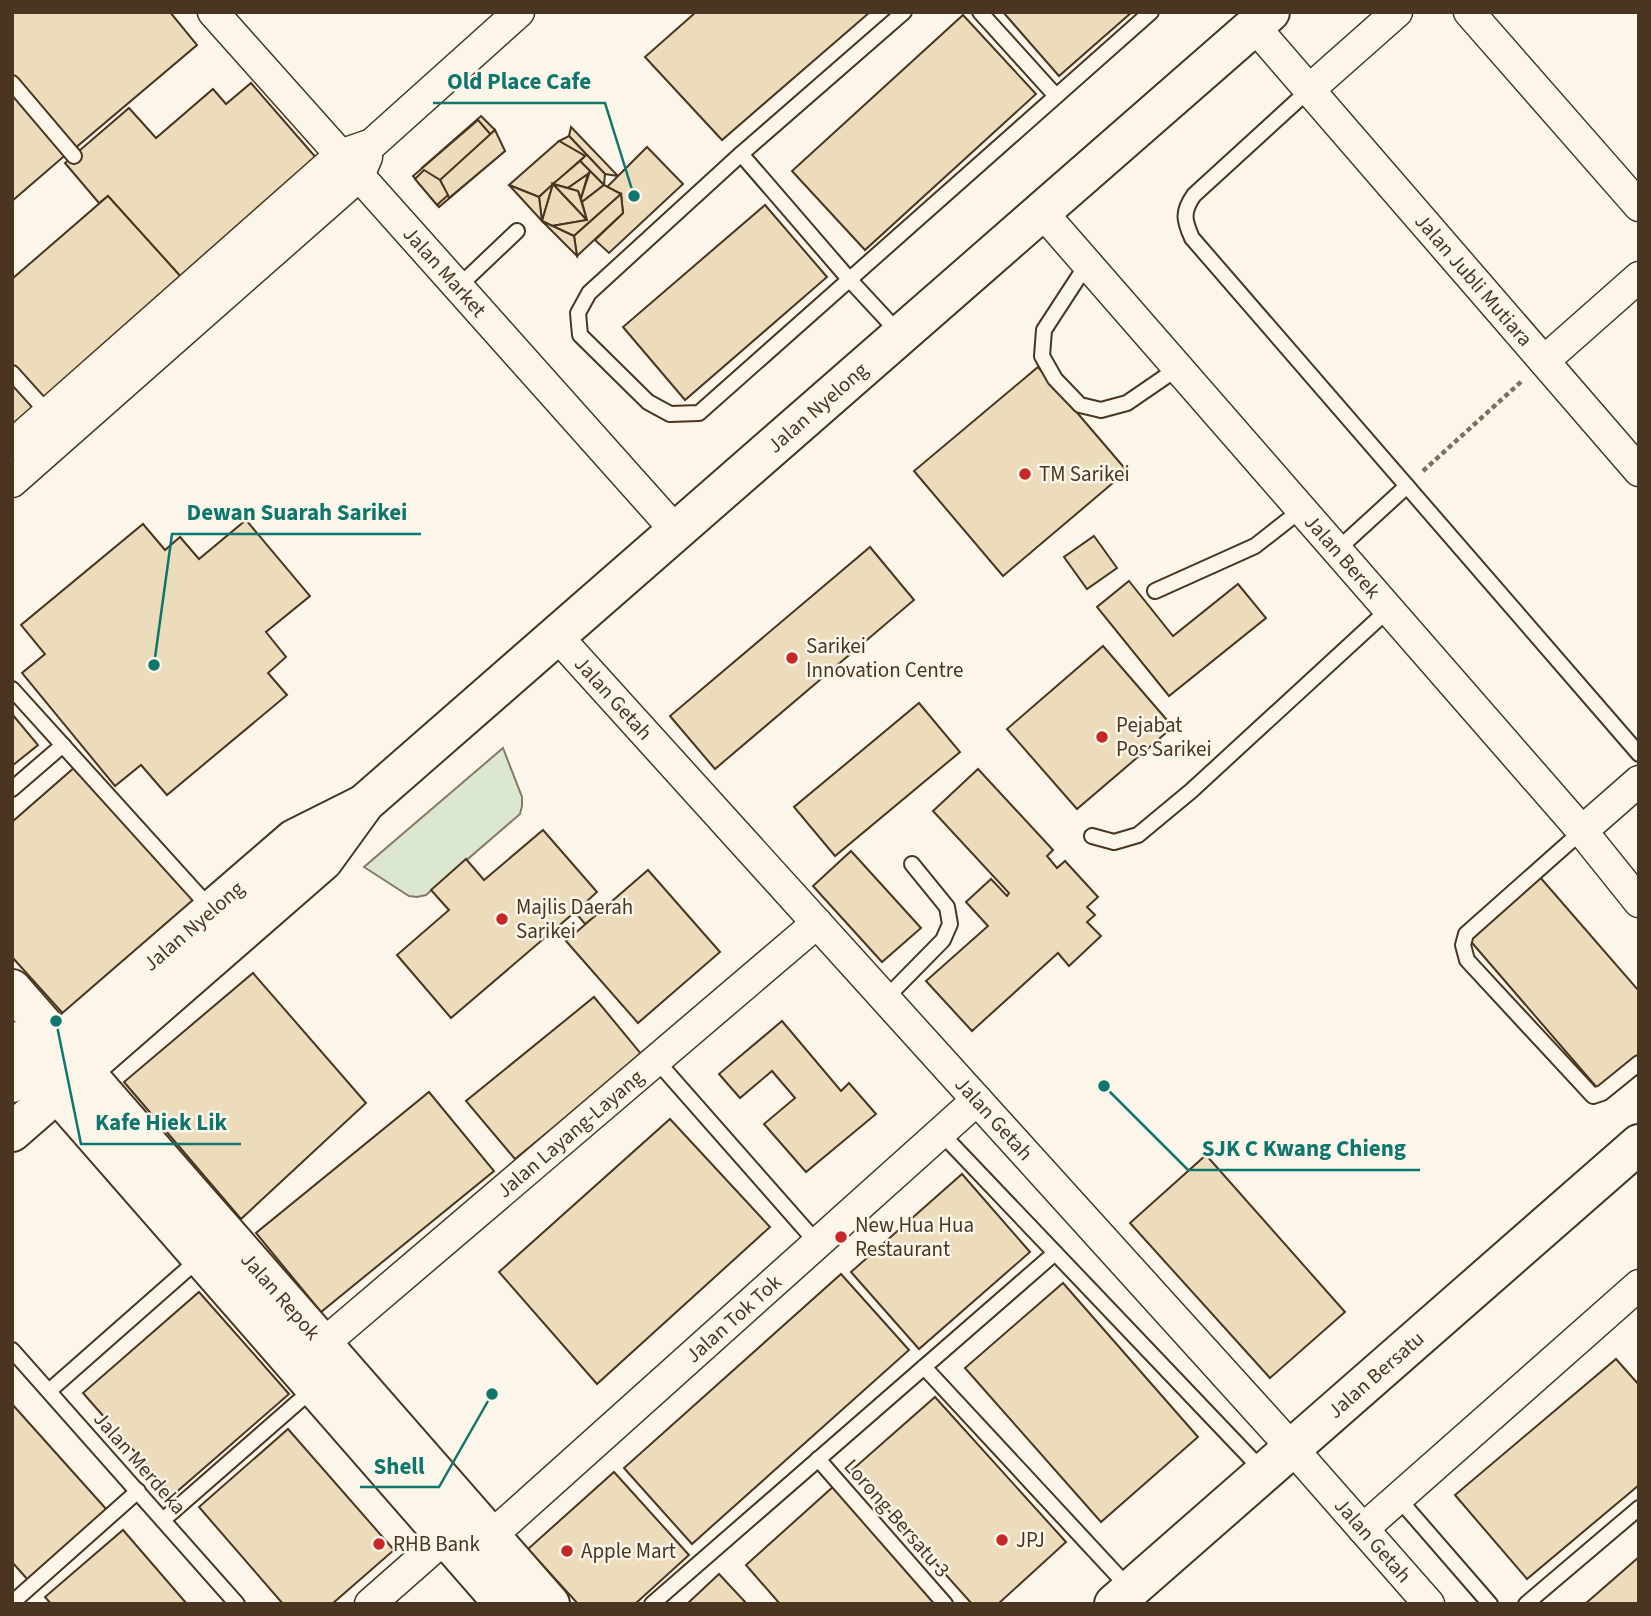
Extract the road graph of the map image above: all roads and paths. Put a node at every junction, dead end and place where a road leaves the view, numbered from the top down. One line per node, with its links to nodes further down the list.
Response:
1 (213, 12): 14 (street, Jalan Market)
2 (519, 12): 14 (street)
3 (904, 12): 12 (lane)
4 (980, 12): 11 (lane)
5 (1151, 12): 11 (lane)
6 (1397, 12): 10 (street)
7 (1469, 12): 15 (street)
8 (1262, 19): 10 (street, Jalan Jubli Mutiara); 16 (main road, Jalan Nyelong)
9 (12, 83): 13 (lane)
10 (1310, 89): 23 (street, Jalan Jubli Mutiara); 30 (lane)
11 (1056, 96): 20 (lane)
12 (740, 154): 20 (lane); 20 (lane)
13 (74, 156)
14 (350, 166): 21 (street, Jalan Market); 26 (street); 29 (street)
15 (1639, 206)
16 (1042, 212): 18 (street, Jalan Berek); 22 (main road, Jalan Nyelong)
17 (517, 231): 21 (lane)
18 (1087, 264): 24 (street, Jalan Berek); 24 (lane)
19 (1639, 277): 23 (street)
20 (849, 279): 22 (lane)
21 (458, 287): 32 (street, Jalan Market)
22 (901, 335): 32 (main road, Jalan Nyelong)
23 (1544, 361): 28 (street, Jalan Jubli Mutiara); 30 (path)
24 (1178, 368): 31 (street, Jalan Berek)
25 (12, 373): 26 (lane)
26 (48, 413): 27 (street)
27 (12, 445)
28 (1639, 471)
29 (12, 482)
30 (1406, 486): 33 (lane); 39 (lane)
31 (1301, 510): 33 (street, Jalan Berek); 34 (lane)
32 (676, 531): 36 (main road, Jalan Nyelong)
33 (1337, 550): 35 (street, Jalan Berek)
34 (1155, 591)
35 (1389, 609): 43 (street, Jalan Berek); 44 (lane)
36 (557, 636): 42 (main road, Jalan Nyelong); 48 (street, Jalan Getah)
37 (12, 689): 38 (lane)
38 (63, 745): 41 (lane); 47 (lane)
39 (1639, 754)
40 (1639, 781): 43 (street)
41 (12, 789)
42 (365, 803): 47 (main road, Jalan Nyelong); 53 (main road, Jalan Nyelong)
43 (1582, 831): 46 (street, Jalan Berek); 52 (lane)
44 (1092, 836)
45 (912, 864): 50 (lane)
46 (1639, 902)
47 (212, 910): 53 (main road, Jalan Nyelong)
48 (817, 923): 50 (street, Jalan Getah); 51 (street, Jalan Layang-Layang)
49 (12, 989): 53 (main road, Jalan Repok)
50 (885, 999): 54 (street, Jalan Getah)
51 (656, 1060): 58 (lane); 62 (street, Jalan Layang-Layang)
52 (1639, 1063)
53 (43, 1065): 55 (main road); 60 (main road, Jalan Repok); 62 (main road, Jalan Repok)
54 (977, 1100): 56 (street, Jalan Tok Tok); 68 (street, Jalan Getah)
55 (12, 1132)
56 (941, 1133): 58 (street, Jalan Tok Tok); 59 (lane)
57 (1639, 1144): 68 (main road, Jalan Bersatu)
58 (818, 1244): 75 (street, Jalan Tok Tok)
59 (1055, 1253): 64 (lane); 68 (lane)
60 (201, 1257): 65 (main road, Jalan Repok); 66 (lane)
61 (1639, 1285): 70 (street)
62 (322, 1345): 75 (main road, Jalan Repok)
63 (12, 1350): 66 (lane, Jalan Merdeka)
64 (924, 1367): 67 (lane); 76 (lane)
65 (315, 1387): 72 (lane); 74 (main road, Jalan Repok)
66 (49, 1391): 69 (lane, Jalan Merdeka)
67 (818, 1459): 82 (lane); 83 (lane, Lorong Bersatu 3)
68 (1278, 1460): 73 (street, Jalan Getah); 76 (main road, Jalan Bersatu)
69 (138, 1491): 72 (lane, Jalan Merdeka); 77 (lane)
70 (1398, 1498): 73 (street); 85 (lane)
71 (1639, 1508): 86 (lane)
72 (163, 1520): 78 (lane, Jalan Merdeka)
73 (1363, 1529): 84 (street, Jalan Getah)
74 (446, 1537): 79 (street); 80 (main road, Jalan Repok)
75 (490, 1537): 81 (main road, Jalan Repok)
76 (1122, 1597)
77 (12, 1603)
78 (237, 1604)
79 (370, 1604)
80 (504, 1604)
81 (550, 1604)
82 (652, 1604)
83 (945, 1604)
84 (1429, 1604)
85 (1490, 1604)
86 (1526, 1604)

